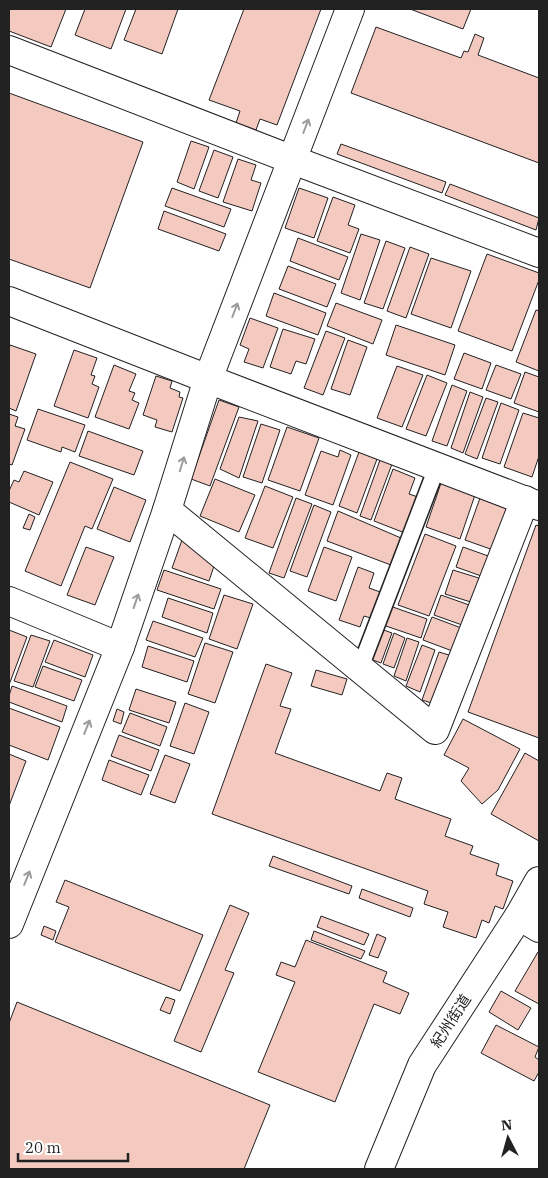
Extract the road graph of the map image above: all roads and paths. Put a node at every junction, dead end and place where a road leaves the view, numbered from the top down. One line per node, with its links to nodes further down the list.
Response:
1 (350, 9): 3 (street, one-way to 1)
2 (9, 50): 3 (street)
3 (293, 160): 4 (street); 6 (street, one-way to 3)
4 (539, 253)
5 (9, 301): 6 (street)
6 (208, 379): 7 (street); 9 (street, one-way to 6)
7 (437, 467): 8 (street); 12 (lane)
8 (532, 503): 12 (street)
9 (167, 510): 11 (street, one-way to 9); 12 (street)
10 (9, 601): 11 (street)
11 (120, 647): 15 (street, one-way to 11)
12 (360, 668)
13 (539, 881): 14 (street, 紀州街道)
14 (529, 922): 16 (street, 紀州街道)
15 (9, 924)
16 (379, 1169)

